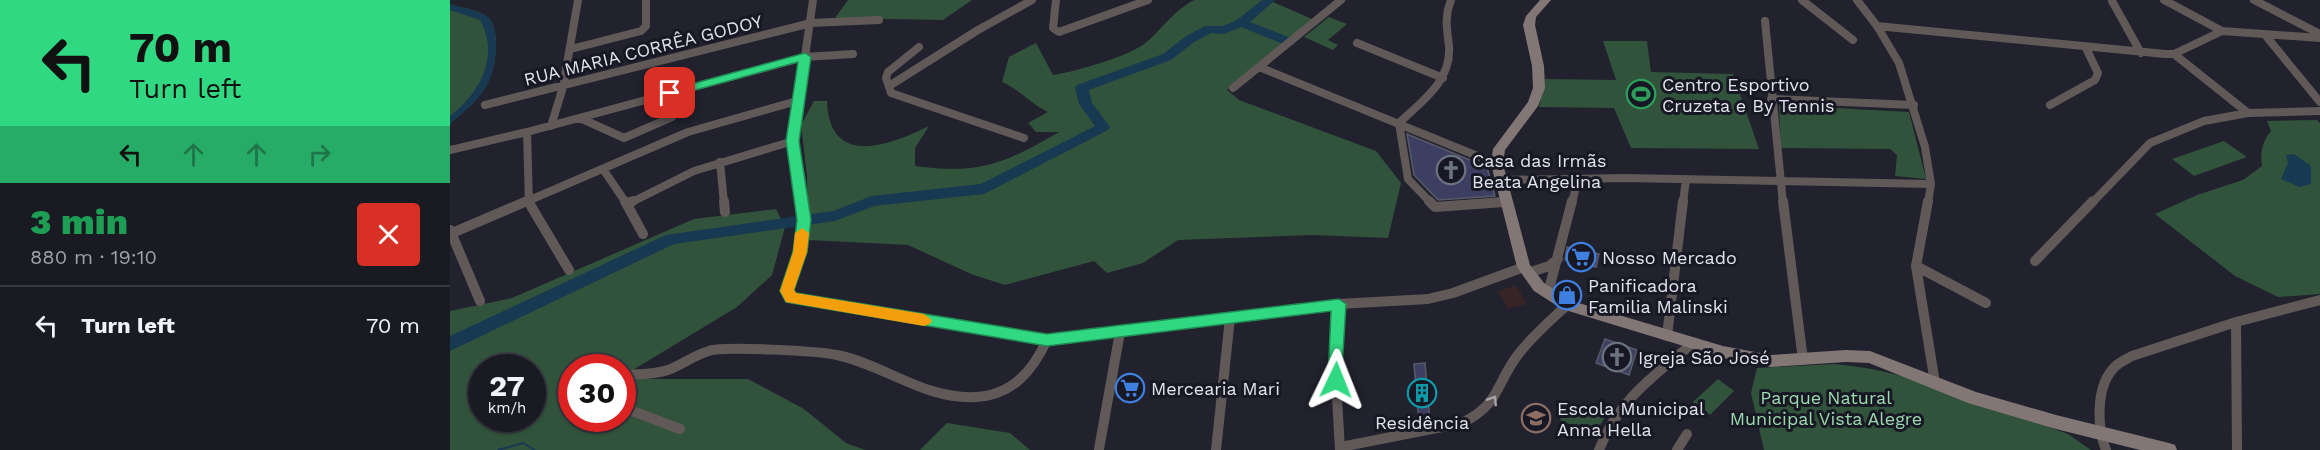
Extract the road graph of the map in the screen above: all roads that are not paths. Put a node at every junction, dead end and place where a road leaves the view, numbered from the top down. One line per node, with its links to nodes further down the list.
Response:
1 (578, 0): 27 (street)
2 (646, 0): 27 (street)
3 (813, 0): 18 (street)
4 (1032, 0): 34 (street)
5 (1056, 0): 6 (street)
6 (1148, 0)
7 (1341, 0): 32 (street)
8 (1451, 0): 33 (street)
9 (1546, 0): 54 (street)
10 (1802, 0): 23 (street)
11 (1857, 0): 19 (street)
12 (2107, 0): 13 (street)
13 (2113, 0): 28 (street)
14 (2164, 0): 20 (street)
15 (2254, 0): 22 (street)
16 (879, 20): 18 (street, RUA MARIA CORRÊA GODOY)
17 (1765, 21): 37 (street)
18 (811, 23): 31 (street); 35 (street, RUA MARIA CORRÊA GODOY)
19 (1877, 26): 26 (street); 41 (street)
20 (2222, 31): 21 (street); 30 (street)
21 (2266, 36): 22 (street); 39 (street)
22 (2320, 36)
23 (1853, 40)
24 (1357, 42): 33 (street)
25 (920, 47): 34 (street)
26 (2086, 48): 28 (street); 42 (street)
27 (571, 49): 35 (street)
28 (2141, 53): 30 (street)
29 (853, 54): 31 (street)
30 (2174, 54): 44 (street)
31 (805, 57): 38 (street); 46 (street)
32 (1259, 67): 36 (street); 47 (street)
33 (1443, 78): 47 (street)
34 (889, 86): 50 (street)
35 (563, 87): 40 (street, RUA MARIA CORRÊA GODOY); 48 (street)
36 (1233, 88)
37 (1771, 99): 41 (street); 59 (street)
38 (797, 101): 51 (street); 55 (street)
39 (2320, 102)
40 (485, 105)
41 (1914, 105): 60 (street)
42 (2050, 105)
43 (2320, 111): 44 (street)
44 (2248, 113): 68 (street)
45 (672, 117): 46 (street)
46 (580, 118): 48 (street)
47 (1399, 123): 54 (street); 62 (street)
48 (551, 126): 49 (street)
49 (527, 132): 52 (street); 61 (street)
50 (1024, 138)
51 (793, 141): 53 (street); 82 (street)
52 (450, 150)
53 (720, 162): 63 (street); 64 (street)
54 (1497, 164): 58 (street)
55 (603, 170): 61 (street); 63 (street)
56 (1578, 179): 57 (street); 58 (street); 67 (street)
57 (1686, 179): 59 (street); 81 (street)
58 (1501, 180): 62 (street)
59 (1780, 181): 60 (street); 84 (street)
60 (1931, 184): 69 (street)
61 (528, 201): 65 (street); 70 (street)
62 (1504, 202): 71 (street)
63 (627, 204): 66 (street)
64 (725, 212)
65 (450, 232): 74 (street)
66 (643, 234)
67 (1558, 259): 71 (street); 72 (street)
68 (2035, 261)
69 (1916, 266): 75 (street); 86 (street)
70 (569, 270)
71 (1526, 270): 72 (street); 76 (street)
72 (1548, 293): 77 (street)
73 (2320, 300): 79 (street)
74 (480, 301)
75 (1986, 303)
76 (1339, 304): 78 (street); 91 (street)
77 (1567, 305): 81 (street); 91 (street, one-way to 77)
78 (1230, 318): 80 (street); 93 (street)
79 (2236, 322): 89 (street); 98 (street)
80 (1120, 332): 82 (street); 92 (street)
81 (1667, 336): 83 (street)
82 (1047, 340): 85 (street)
83 (1692, 344): 84 (street); 94 (street)
84 (1803, 360): 86 (street)
85 (636, 374)
86 (1935, 382): 89 (street)
87 (636, 412): 88 (street)
88 (680, 429)
89 (2101, 433): 96 (street); 97 (street)
90 (1687, 434): 95 (street)
91 (1341, 448)
92 (1099, 449)
93 (1216, 450)
94 (1599, 450)
95 (1677, 450)
96 (2106, 450)
97 (2169, 450)
98 (2237, 450)

